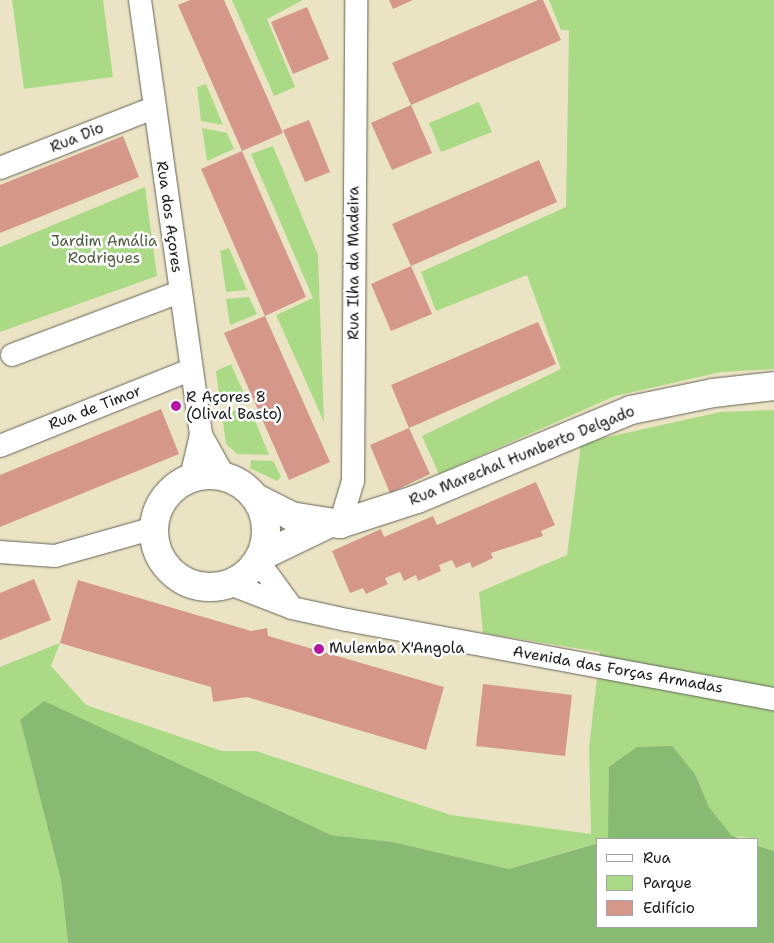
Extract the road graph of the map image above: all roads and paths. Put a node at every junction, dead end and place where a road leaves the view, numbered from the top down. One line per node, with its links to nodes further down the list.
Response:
1 (140, 0): 3 (street, Rua dos Açores)
2 (356, 0): 14 (street, Rua Ilha da Madeira)
3 (153, 108): 4 (street, Rua Dio); 5 (street, Rua dos Açores)
4 (0, 168)
5 (180, 292): 6 (street); 7 (street, Rua dos Açores)
6 (12, 355)
7 (190, 370): 9 (street, Rua dos Açores); 10 (street, Rua de Timor)
8 (774, 386): 14 (street, Rua Marechal Humberto Delgado)
9 (200, 435): 11 (street, Rua dos Açores); 12 (street, Rua dos Açores)
10 (0, 446)
11 (224, 476): 12 (street); 13 (street)
12 (191, 477): 15 (street)
13 (258, 499): 14 (street, Rua Marechal Humberto Delgado); 17 (street)
14 (336, 523): 17 (street, Rua Marechal Humberto Delgado)
15 (152, 529): 16 (street); 18 (street)
16 (0, 552)
17 (260, 558): 18 (street); 19 (street)
18 (230, 584): 19 (street, Avenida das Forças Armadas)
19 (292, 608): 20 (street, Avenida das Forças Armadas)
20 (774, 699)

